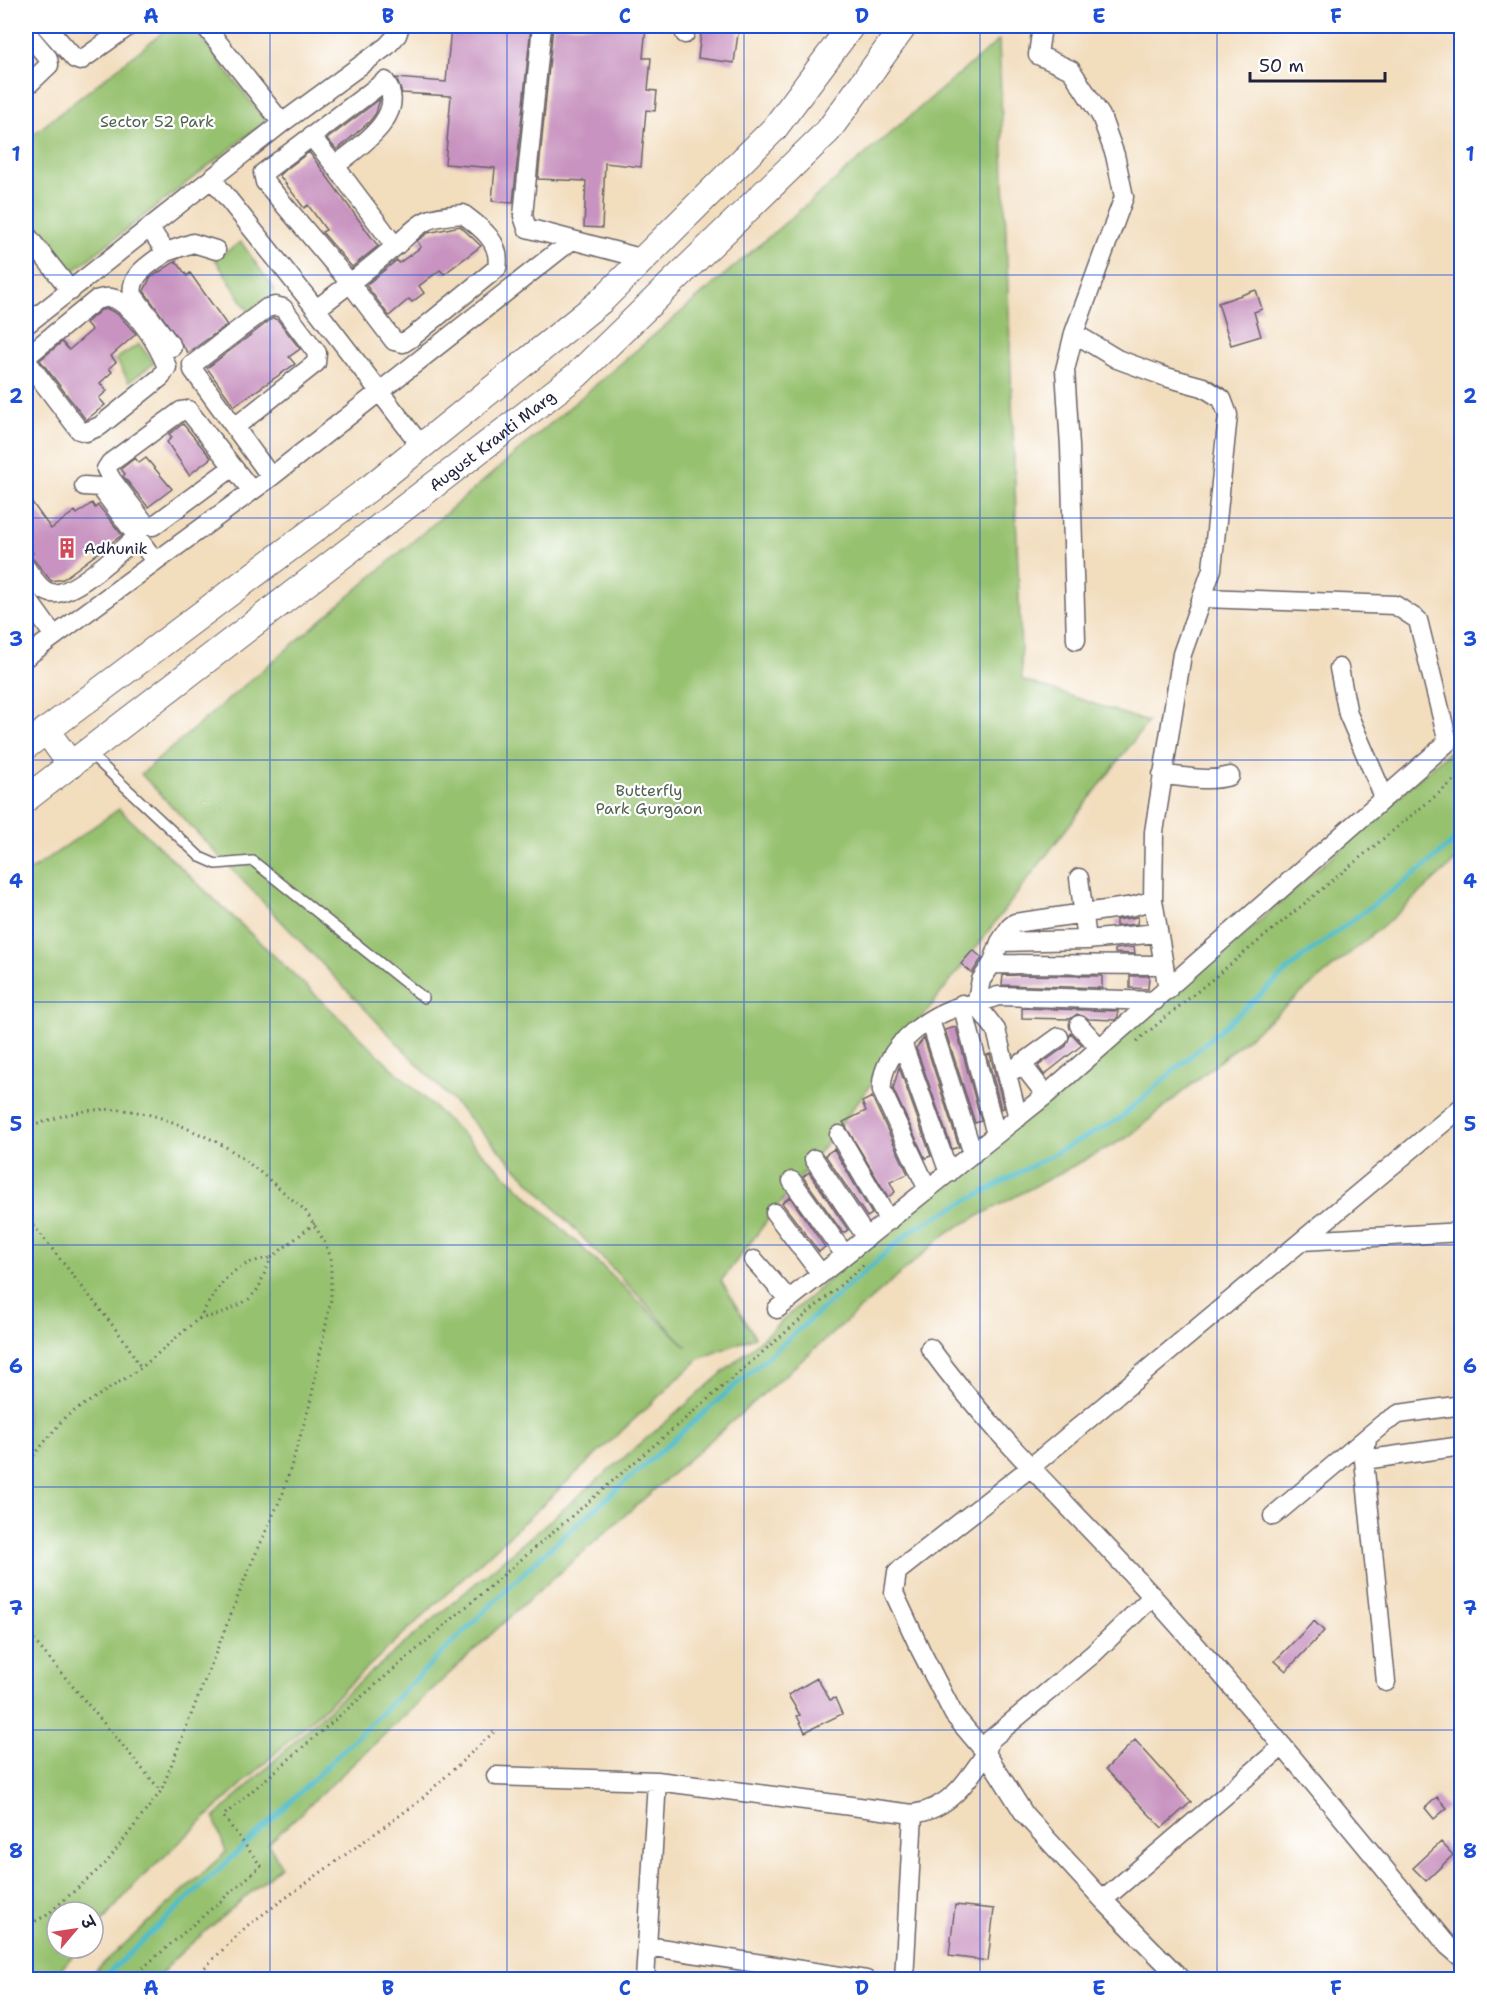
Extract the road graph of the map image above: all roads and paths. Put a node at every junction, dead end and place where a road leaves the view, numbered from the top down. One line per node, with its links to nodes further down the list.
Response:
1 (46, 26): 2 (street)
2 (129, 26)
3 (205, 26): 11 (street)
4 (400, 26): 11 (street)
5 (542, 26): 17 (street)
6 (851, 26): 21 (main road)
7 (904, 26): 47 (main road, August Kranti Marg)
8 (1042, 26): 26 (street)
9 (26, 32): 10 (street)
10 (26, 87)
11 (282, 123): 14 (street)
12 (311, 136): 13 (street); 13 (street); 22 (street)
13 (334, 166): 18 (street)
14 (213, 180): 15 (street); 24 (street)
15 (150, 229): 20 (street); 23 (street)
16 (26, 234): 23 (street)
17 (572, 240): 21 (street); 29 (street)
18 (395, 246): 22 (street); 22 (street)
19 (216, 250): 20 (street)
20 (166, 252): 27 (street)
21 (644, 259): 31 (main road)
22 (350, 283): 24 (street)
23 (71, 291): 25 (street)
24 (316, 309): 29 (street)
25 (26, 325)
26 (1074, 333): 40 (street); 42 (street)
27 (172, 347)
28 (26, 358): 28 (street)
29 (379, 393): 31 (street); 33 (street)
30 (235, 427): 30 (street); 33 (street)
31 (422, 447): 45 (main road)
32 (233, 467): 32 (street); 35 (street)
33 (271, 477): 35 (street)
34 (84, 486): 36 (street)
35 (252, 491): 37 (street)
36 (137, 537): 37 (street); 38 (street)
37 (155, 561): 41 (street)
38 (26, 568)
39 (26, 597): 41 (street)
40 (1203, 598): 49 (street); 51 (street)
41 (54, 636): 43 (street)
42 (1076, 640)
43 (26, 657)
44 (1339, 668): 51 (street)
45 (46, 730): 46 (main road); 47 (main road)
46 (26, 746)
47 (79, 758): 52 (main road, August Kranti Marg); 62 (lane)
48 (1461, 774): 69 (path)
49 (1162, 775): 50 (street); 54 (street)
50 (1230, 776)
51 (1384, 797): 61 (street)
52 (26, 799)
53 (1079, 878): 55 (street)
54 (1153, 900): 55 (street); 56 (street)
55 (1083, 912): 57 (street); 58 (street)
56 (1157, 933): 57 (street); 60 (street)
57 (1087, 940): 58 (street)
58 (1000, 942): 59 (street)
59 (993, 964): 60 (street); 63 (street)
60 (1164, 965): 61 (street)
61 (1162, 995): 63 (street); 68 (street)
62 (424, 998)
63 (969, 1004): 64 (street); 70 (street); 76 (street)
64 (930, 1020): 67 (street); 77 (street)
65 (1079, 1024): 68 (street)
66 (1059, 1037): 70 (street)
67 (902, 1042): 79 (street); 81 (street)
68 (1100, 1047): 71 (street)
69 (1129, 1048)
70 (1014, 1069): 71 (street); 73 (street)
71 (1046, 1095): 73 (street)
72 (1461, 1107): 88 (street)
73 (1018, 1118): 76 (street)
74 (26, 1129): 85 (path)
75 (839, 1135): 84 (street)
76 (996, 1135): 77 (street)
77 (973, 1154): 79 (street)
78 (814, 1159): 87 (street)
79 (949, 1173): 81 (street)
80 (792, 1181): 89 (street)
81 (928, 1190): 84 (street)
82 (775, 1213): 93 (street)
83 (26, 1216): 96 (path)
84 (889, 1221): 87 (street)
85 (315, 1223): 90 (path); 112 (path)
86 (1461, 1232): 88 (street)
87 (867, 1238): 89 (street)
88 (1302, 1241): 102 (street)
89 (845, 1255): 93 (street)
90 (271, 1258): 94 (path); 94 (path)
91 (754, 1260): 93 (street)
92 (866, 1263): 120 (path)
93 (821, 1274)
94 (198, 1319): 96 (path)
95 (930, 1348): 102 (street)
96 (141, 1368): 101 (path)
97 (1461, 1405): 98 (street)
98 (1367, 1438): 100 (street); 103 (street)
99 (1461, 1446): 100 (street)
100 (1364, 1460): 106 (street)
101 (26, 1465)
102 (1031, 1467): 104 (street); 109 (street)
103 (1274, 1516)
104 (1152, 1596): 108 (street); 109 (street)
105 (26, 1631): 112 (path)
106 (1386, 1682)
107 (496, 1730): 121 (path)
108 (1283, 1746): 114 (street); 117 (street)
109 (986, 1753): 113 (street); 114 (street)
110 (496, 1776): 111 (street)
111 (657, 1781): 113 (street); 116 (street)
112 (161, 1791): 115 (path)
113 (913, 1814): 124 (street)
114 (1103, 1900): 119 (street)
115 (26, 1926)
116 (647, 1946): 118 (street); 122 (street)
117 (1457, 1947)
118 (806, 1974): 123 (street)
119 (1174, 1977)
120 (129, 1980)
121 (192, 1980)
122 (645, 1980)
123 (866, 1980)
124 (904, 1980)

